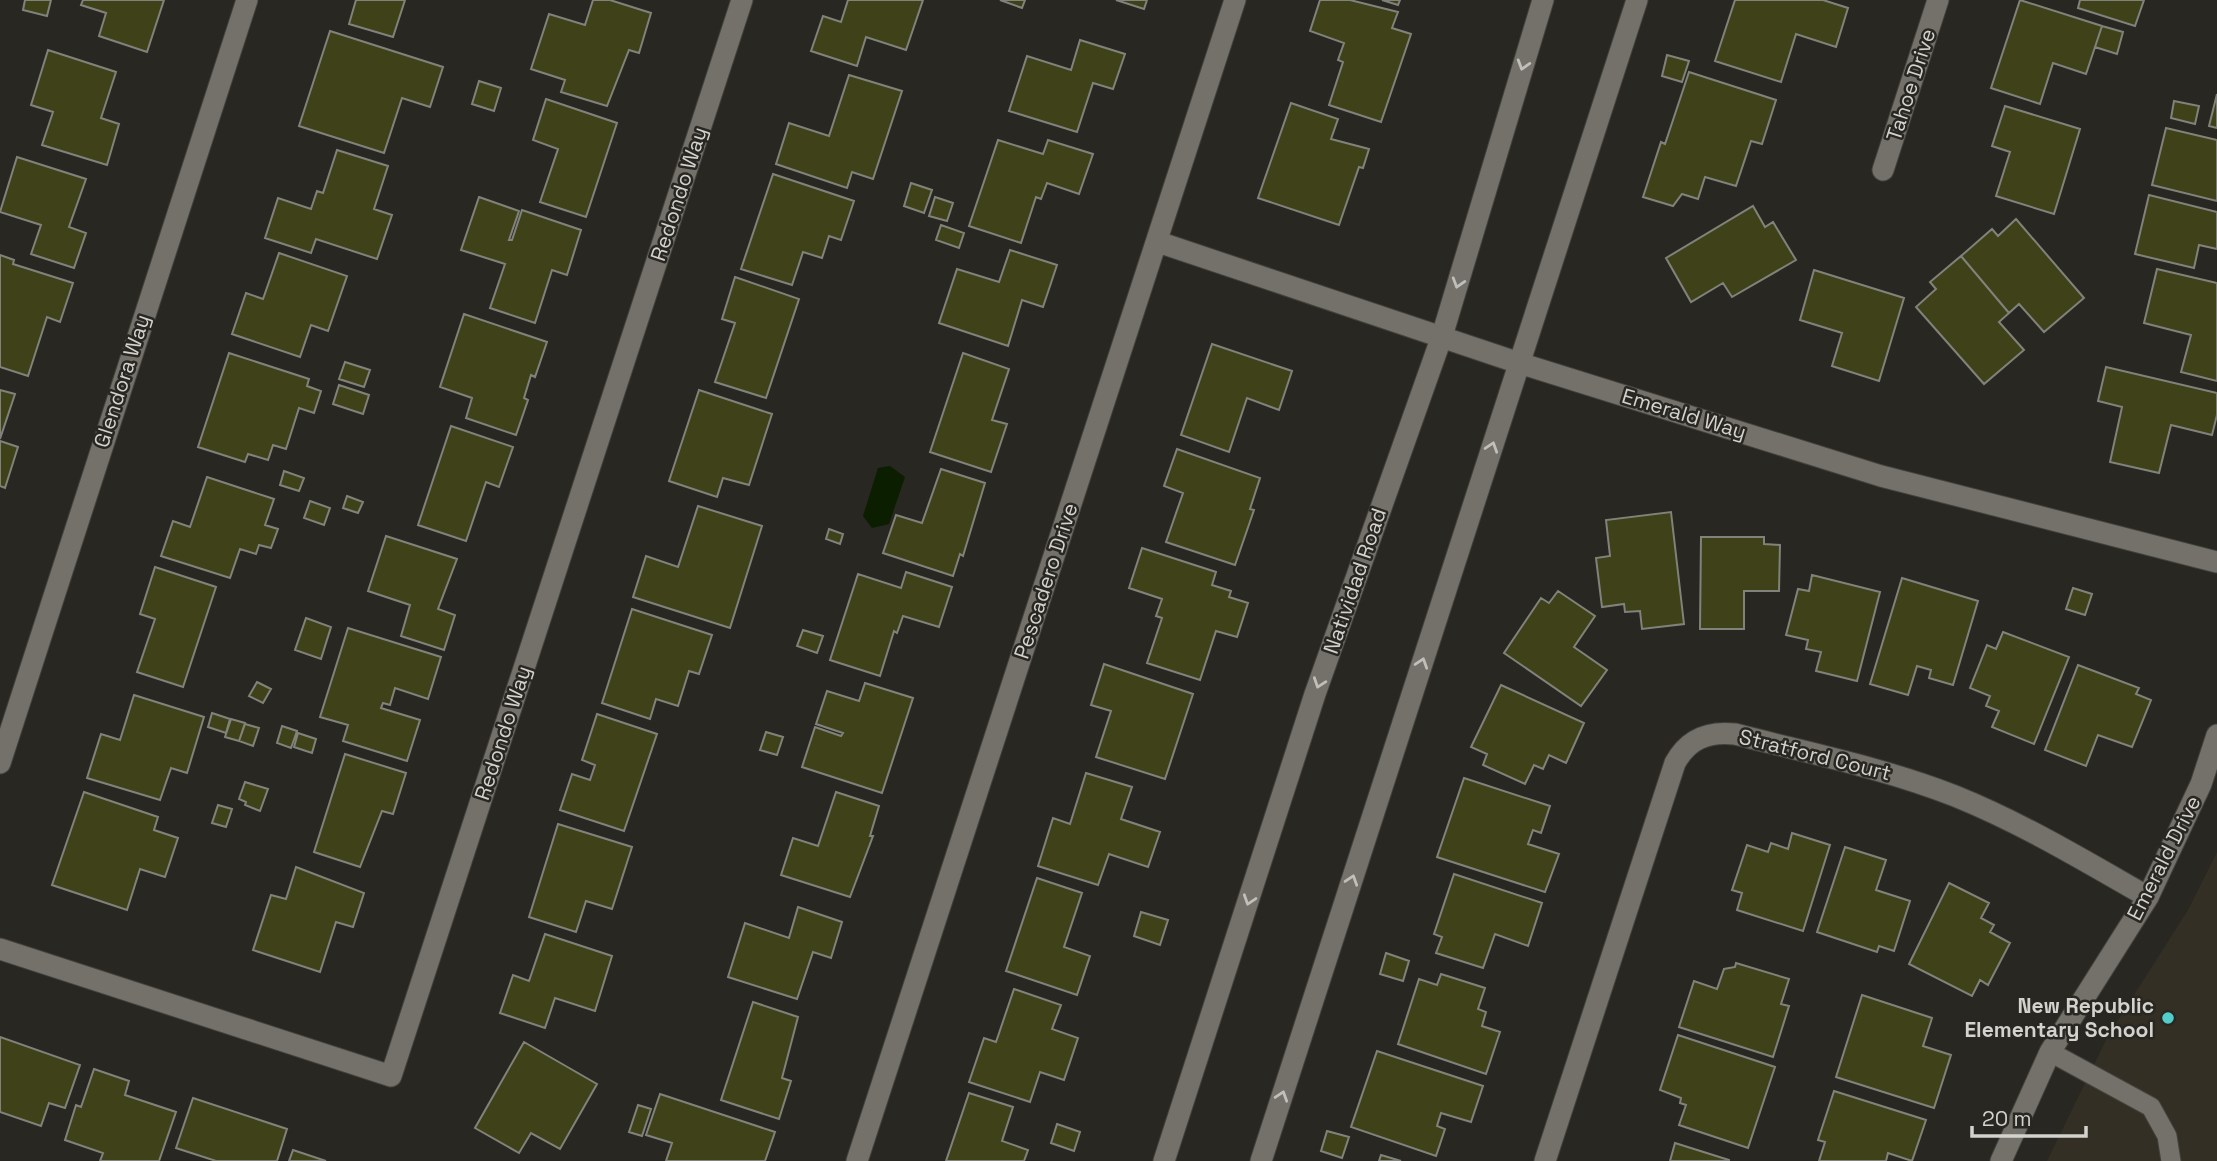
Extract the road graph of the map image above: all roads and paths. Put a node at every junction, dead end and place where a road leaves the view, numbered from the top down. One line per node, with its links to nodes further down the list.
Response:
1 (247, 0): 13 (street, Glendora Way)
2 (742, 0): 15 (street, Redondo Way)
3 (1235, 0): 8 (street, Pescadero Drive)
4 (1543, 0): 9 (street, Natividad Road, one-way to 9)
5 (1636, 0): 10 (street)
6 (1938, 0): 7 (street, Tahoe Drive)
7 (1883, 170)
8 (1158, 242): 9 (street, Emerald Way); 17 (street, Pescadero Drive)
9 (1442, 336): 10 (street, Emerald Way); 18 (street, Natividad Road, one-way to 18)
10 (1519, 363): 11 (street, Emerald Way); 19 (street, one-way to 10)
11 (2217, 562)
12 (2217, 735): 14 (street, Emerald Drive)
13 (0, 763)
14 (2148, 897): 16 (street, Emerald Drive); 20 (street, Stratford Court)
15 (0, 949)
16 (2050, 1052): 21 (street, Emerald Drive); 22 (lane)
17 (856, 1161)
18 (1164, 1161)
19 (1261, 1161)
20 (1545, 1161)
21 (2001, 1161)
22 (2171, 1161)

